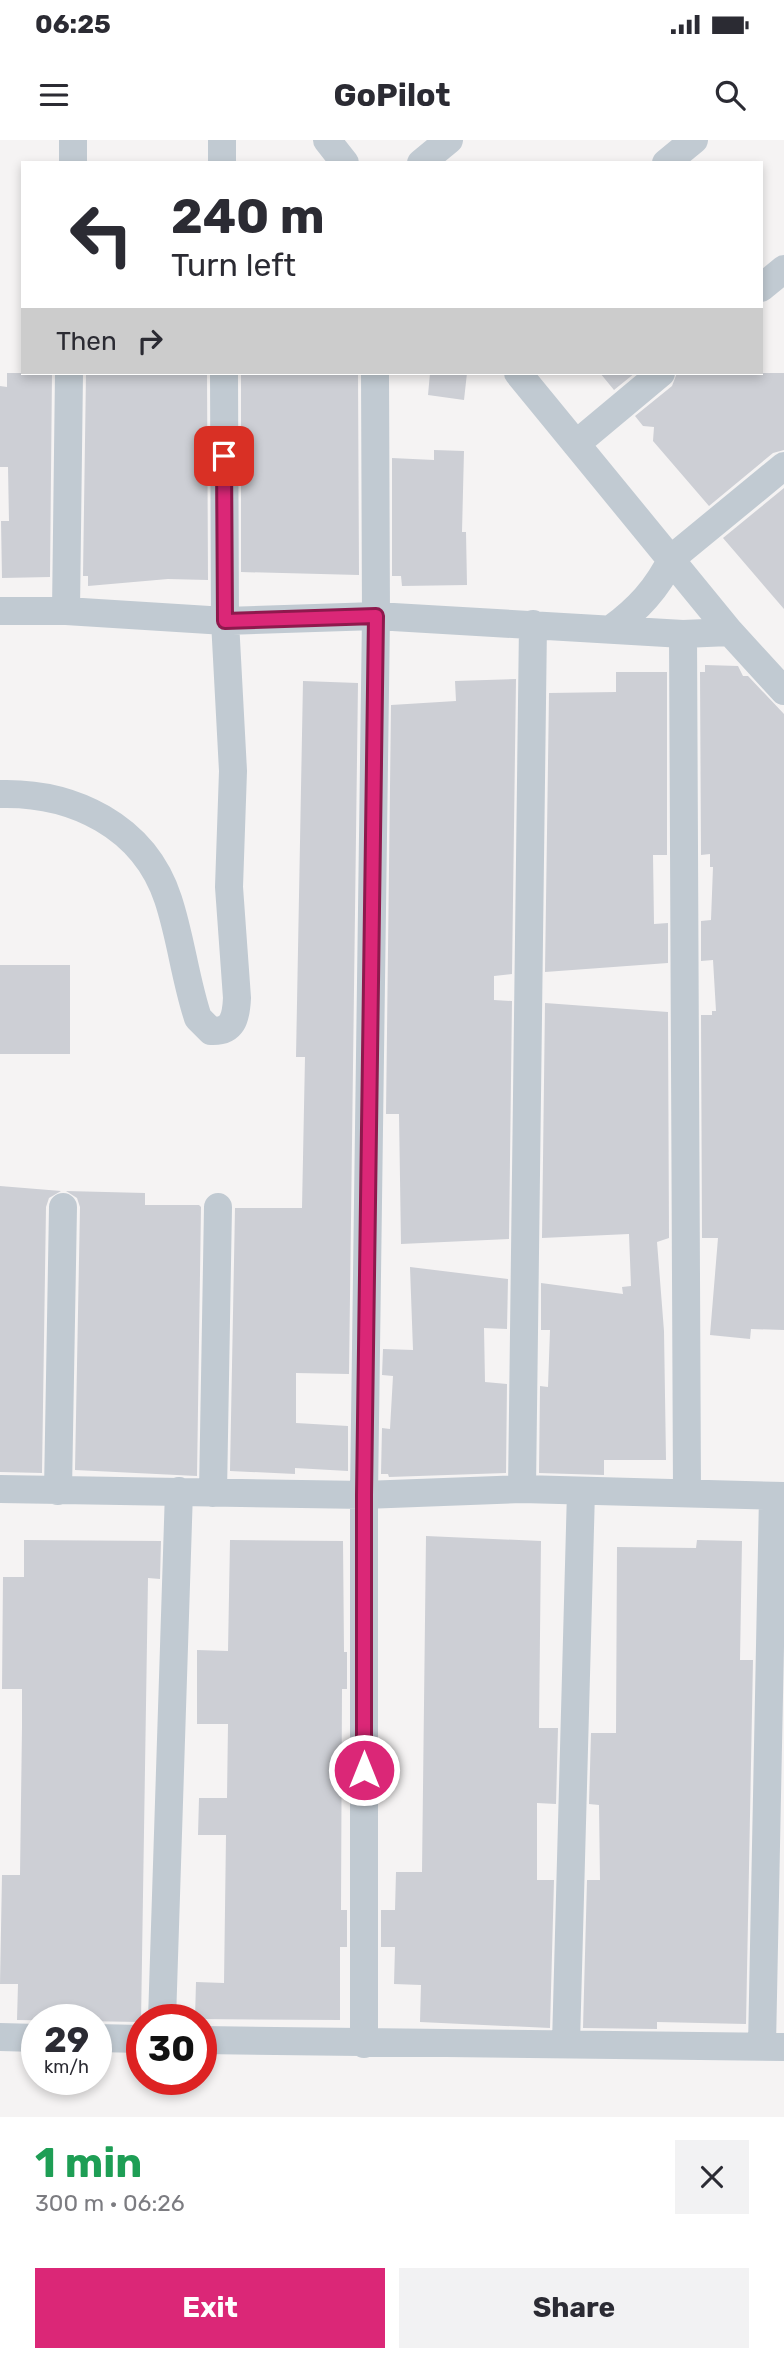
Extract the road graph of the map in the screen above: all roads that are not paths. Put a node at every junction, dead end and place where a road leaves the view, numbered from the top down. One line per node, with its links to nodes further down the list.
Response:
1 (73, 140): 6 (street)
2 (222, 140): 7 (street)
3 (327, 140): 8 (street)
4 (449, 140): 9 (street)
5 (694, 140): 10 (street)
6 (73, 161)
7 (222, 161)
8 (343, 161)
9 (423, 161)
10 (668, 161)
11 (784, 269): 12 (street)
12 (763, 286)
13 (69, 375): 22 (street)
14 (224, 375): 24 (street)
15 (375, 375): 23 (street)
16 (520, 375): 18 (street)
17 (659, 375): 18 (street)
18 (576, 444): 20 (street)
19 (784, 466): 20 (street)
20 (672, 558): 26 (street); 27 (street)
21 (0, 611): 22 (street)
22 (66, 611): 24 (street)
23 (376, 616): 24 (street); 25 (street); 40 (street)
24 (225, 621): 30 (street)
25 (533, 624): 26 (street); 34 (street)
26 (611, 629): 28 (street)
27 (730, 632): 28 (street); 29 (street)
28 (682, 634): 38 (street)
29 (780, 680)
30 (0, 794)
31 (218, 1206): 39 (street)
32 (63, 1207): 35 (street)
33 (0, 1489): 35 (street)
34 (522, 1489): 37 (street); 40 (street)
35 (58, 1491): 36 (street)
36 (179, 1491): 39 (street); 42 (street)
37 (581, 1491): 38 (street); 47 (street)
38 (687, 1492): 41 (street)
39 (214, 1493): 40 (street)
40 (364, 1495): 46 (street)
41 (778, 1496): 48 (street)
42 (163, 2004)
43 (0, 2037): 44 (street)
44 (21, 2038)
45 (217, 2040): 46 (street)
46 (364, 2044): 47 (street)
47 (566, 2044): 48 (street)
48 (773, 2046)

